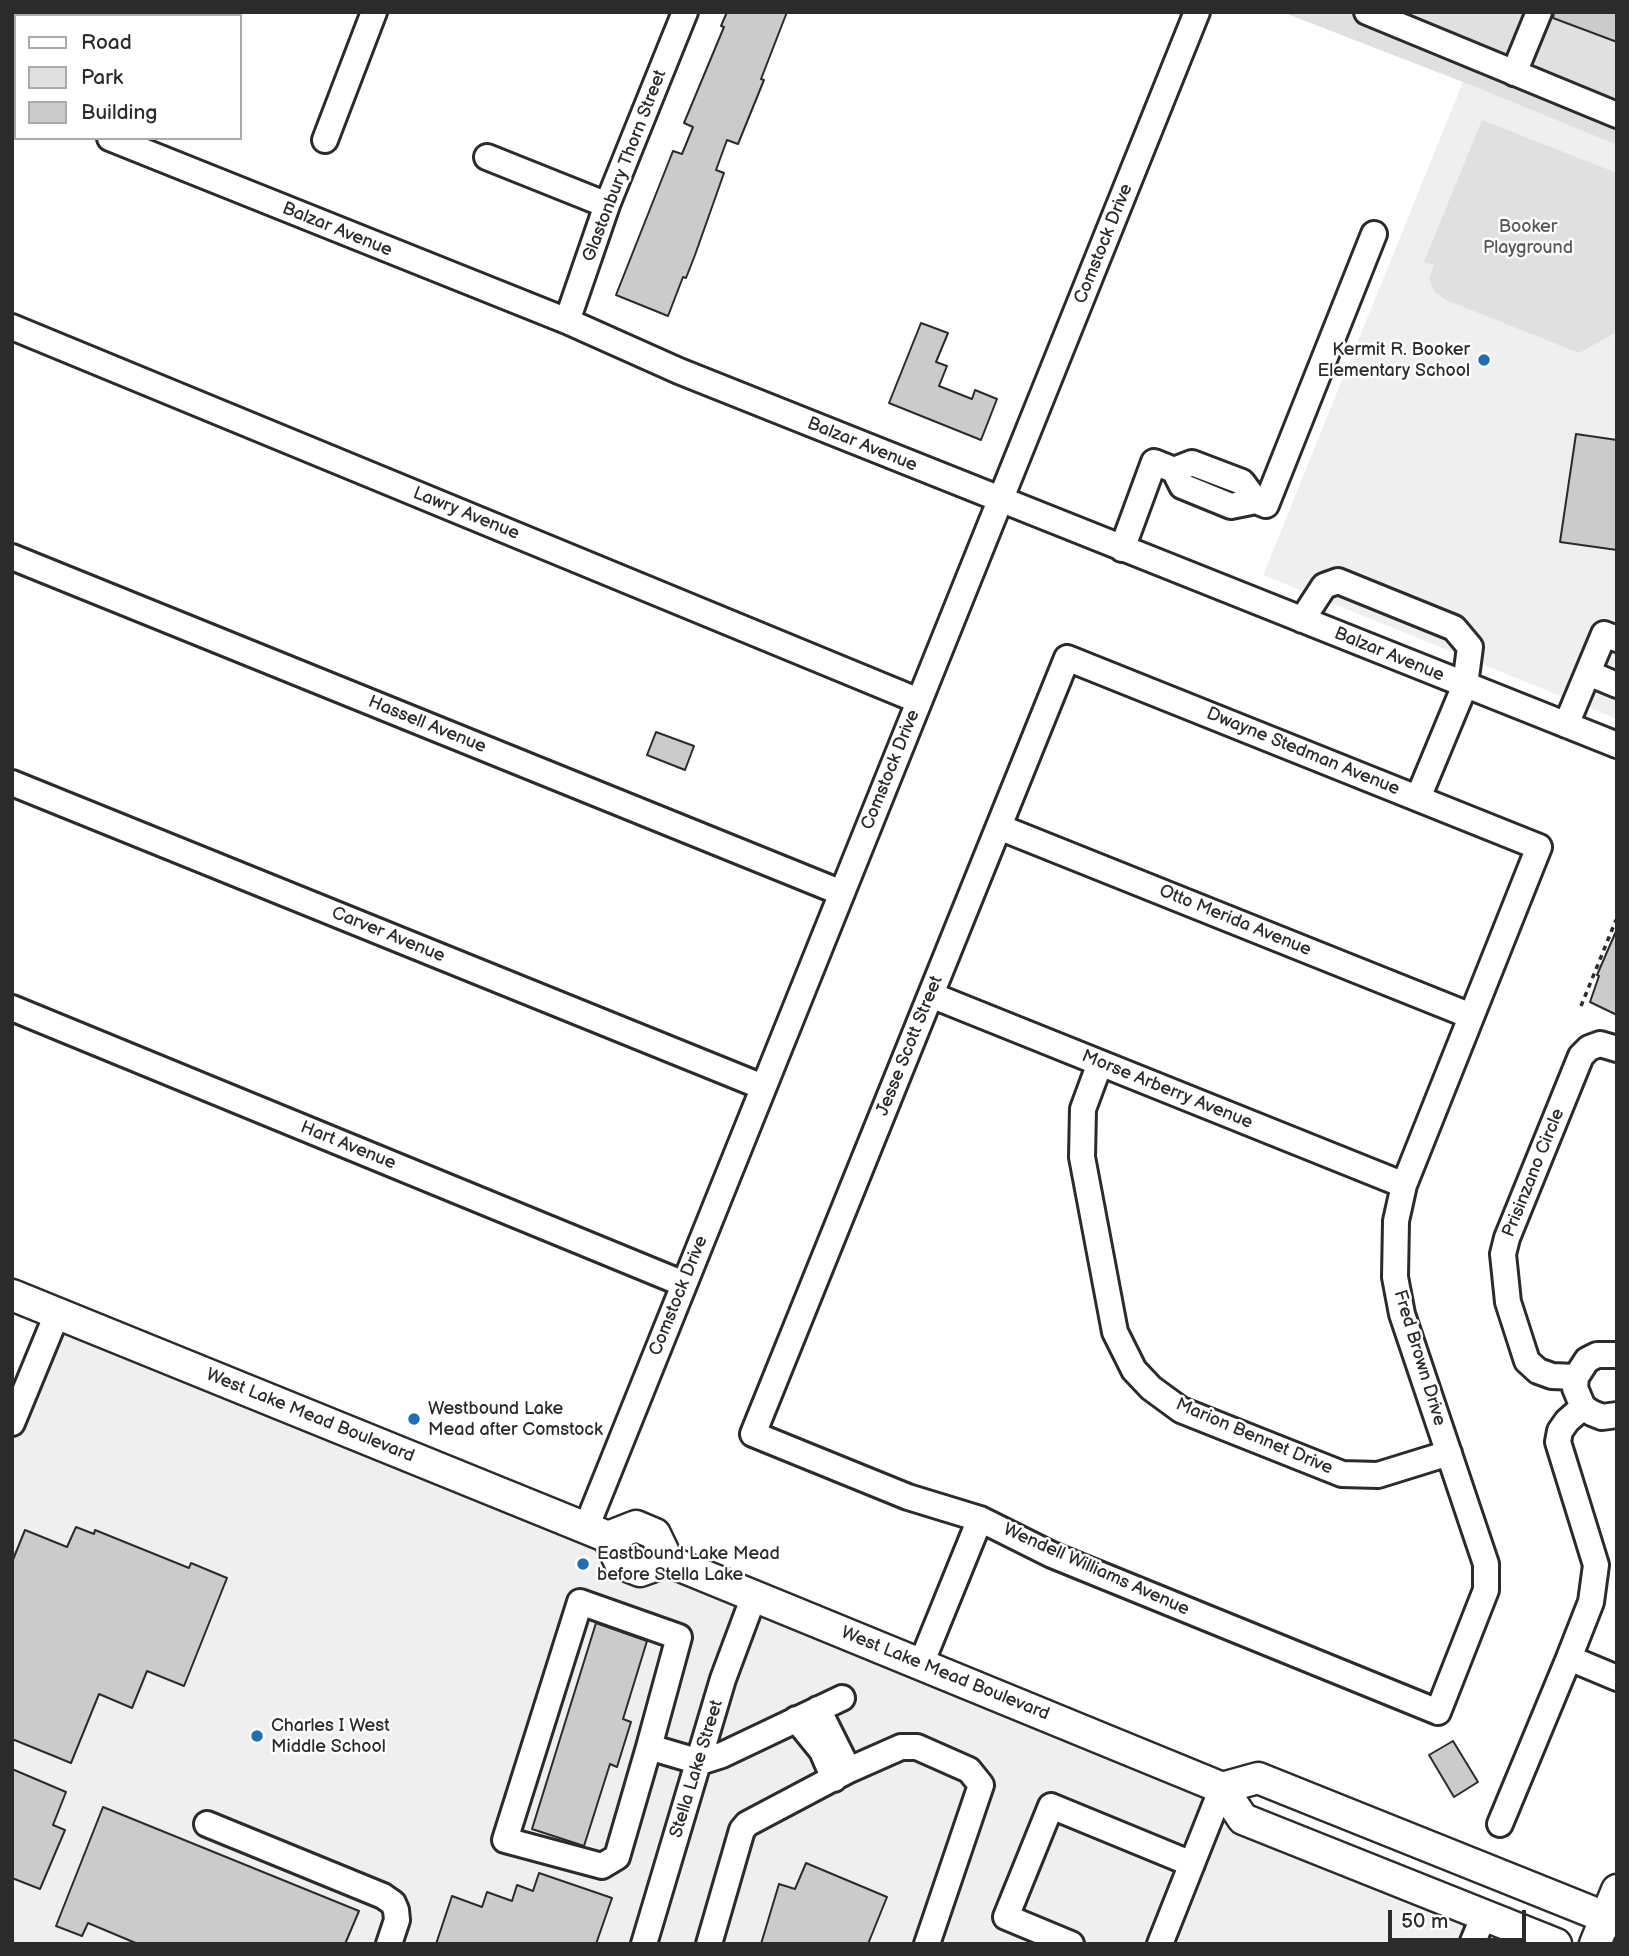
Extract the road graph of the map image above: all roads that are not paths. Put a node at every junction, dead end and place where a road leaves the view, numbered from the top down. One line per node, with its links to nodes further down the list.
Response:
1 (374, 12): 9 (street)
2 (685, 12): 11 (street, Glastonbury Thorn Street)
3 (1367, 12): 6 (street)
4 (1539, 12): 6 (street)
5 (1196, 13): 15 (street, Comstock Drive)
6 (1514, 73): 7 (street)
7 (1617, 115)
8 (115, 140): 13 (street, Balzar Avenue)
9 (325, 141)
10 (487, 157): 11 (street)
11 (607, 205): 13 (street, Glastonbury Thorn Street)
12 (1374, 234): 16 (street)
13 (568, 321): 15 (street, Balzar Avenue)
14 (12, 327): 24 (street, Lawry Avenue)
15 (1000, 500): 16 (street, Balzar Avenue); 24 (street, Comstock Drive)
16 (1122, 549): 18 (street, Balzar Avenue)
17 (12, 556): 31 (street, Hassell Avenue)
18 (1301, 620): 22 (street, Balzar Avenue); 22 (street)
19 (1617, 639): 21 (street)
20 (1067, 658): 28 (street, Dwayne Stedman Avenue); 29 (street, Jesse Scott Street)
21 (1588, 673): 23 (street); 25 (street)
22 (1465, 685): 25 (street, Balzar Avenue); 28 (street)
23 (1617, 685)
24 (919, 701): 31 (street, Comstock Drive)
25 (1566, 724): 26 (street, Balzar Avenue)
26 (1617, 745)
27 (12, 783): 37 (street, Carver Avenue)
28 (1418, 798): 30 (street, Dwayne Stedman Avenue)
29 (999, 827): 32 (street, Jesse Scott Street); 34 (street, Otto Merida Avenue)
30 (1539, 847): 34 (street, Fred Brown Drive)
31 (842, 893): 37 (street, Comstock Drive)
32 (931, 995): 36 (street, Morse Arberry Avenue); 47 (street, Jesse Scott Street)
33 (12, 1008): 39 (street, Hart Avenue)
34 (1471, 1016): 38 (street, Fred Brown Drive)
35 (1617, 1049): 43 (street, Prisinzano Circle)
36 (1100, 1063): 38 (street, Morse Arberry Avenue); 48 (street, Marion Bennet Drive)
37 (763, 1087): 39 (street, Comstock Drive)
38 (1404, 1185): 48 (street, Fred Brown Drive)
39 (684, 1284): 50 (street, Comstock Drive)
40 (12, 1295): 41 (main road, West Lake Mead Boulevard)
41 (57, 1314): 46 (street); 50 (main road, West Lake Mead Boulevard)
42 (1617, 1355): 43 (street)
43 (1576, 1377): 44 (street)
44 (1584, 1407): 45 (street); 52 (street)
45 (1617, 1415)
46 (12, 1423)
47 (753, 1434): 49 (street, Wendell Williams Avenue)
48 (1449, 1452): 56 (street, Fred Brown Drive)
49 (980, 1519): 53 (street); 56 (street, Wendell Williams Avenue)
50 (597, 1533): 51 (main road, West Lake Mead Boulevard)
51 (754, 1596): 53 (main road, West Lake Mead Boulevard); 59 (street, Stella Lake Street)
52 (1569, 1658): 54 (street); 62 (street)
53 (921, 1664): 61 (main road, West Lake Mead Boulevard)
54 (1617, 1678)
55 (842, 1698): 57 (street)
56 (1438, 1712)
57 (807, 1714): 59 (street); 60 (street)
58 (649, 1747): 58 (street); 59 (street)
59 (700, 1762): 69 (street, Stella Lake Street)
60 (841, 1774): 70 (street); 71 (street)
61 (1222, 1788): 64 (street); 66 (main road); 67 (main road)
62 (1500, 1824)
63 (207, 1825): 68 (street)
64 (1192, 1864): 72 (street); 73 (street)
65 (1617, 1890): 67 (main road)
66 (1484, 1915): 74 (street); 75 (main road)
67 (1606, 1928)
68 (389, 1944)
69 (644, 1944)
70 (709, 1944)
71 (927, 1944)
72 (1071, 1944)
73 (1160, 1944)
74 (1472, 1944)
75 (1556, 1944)

